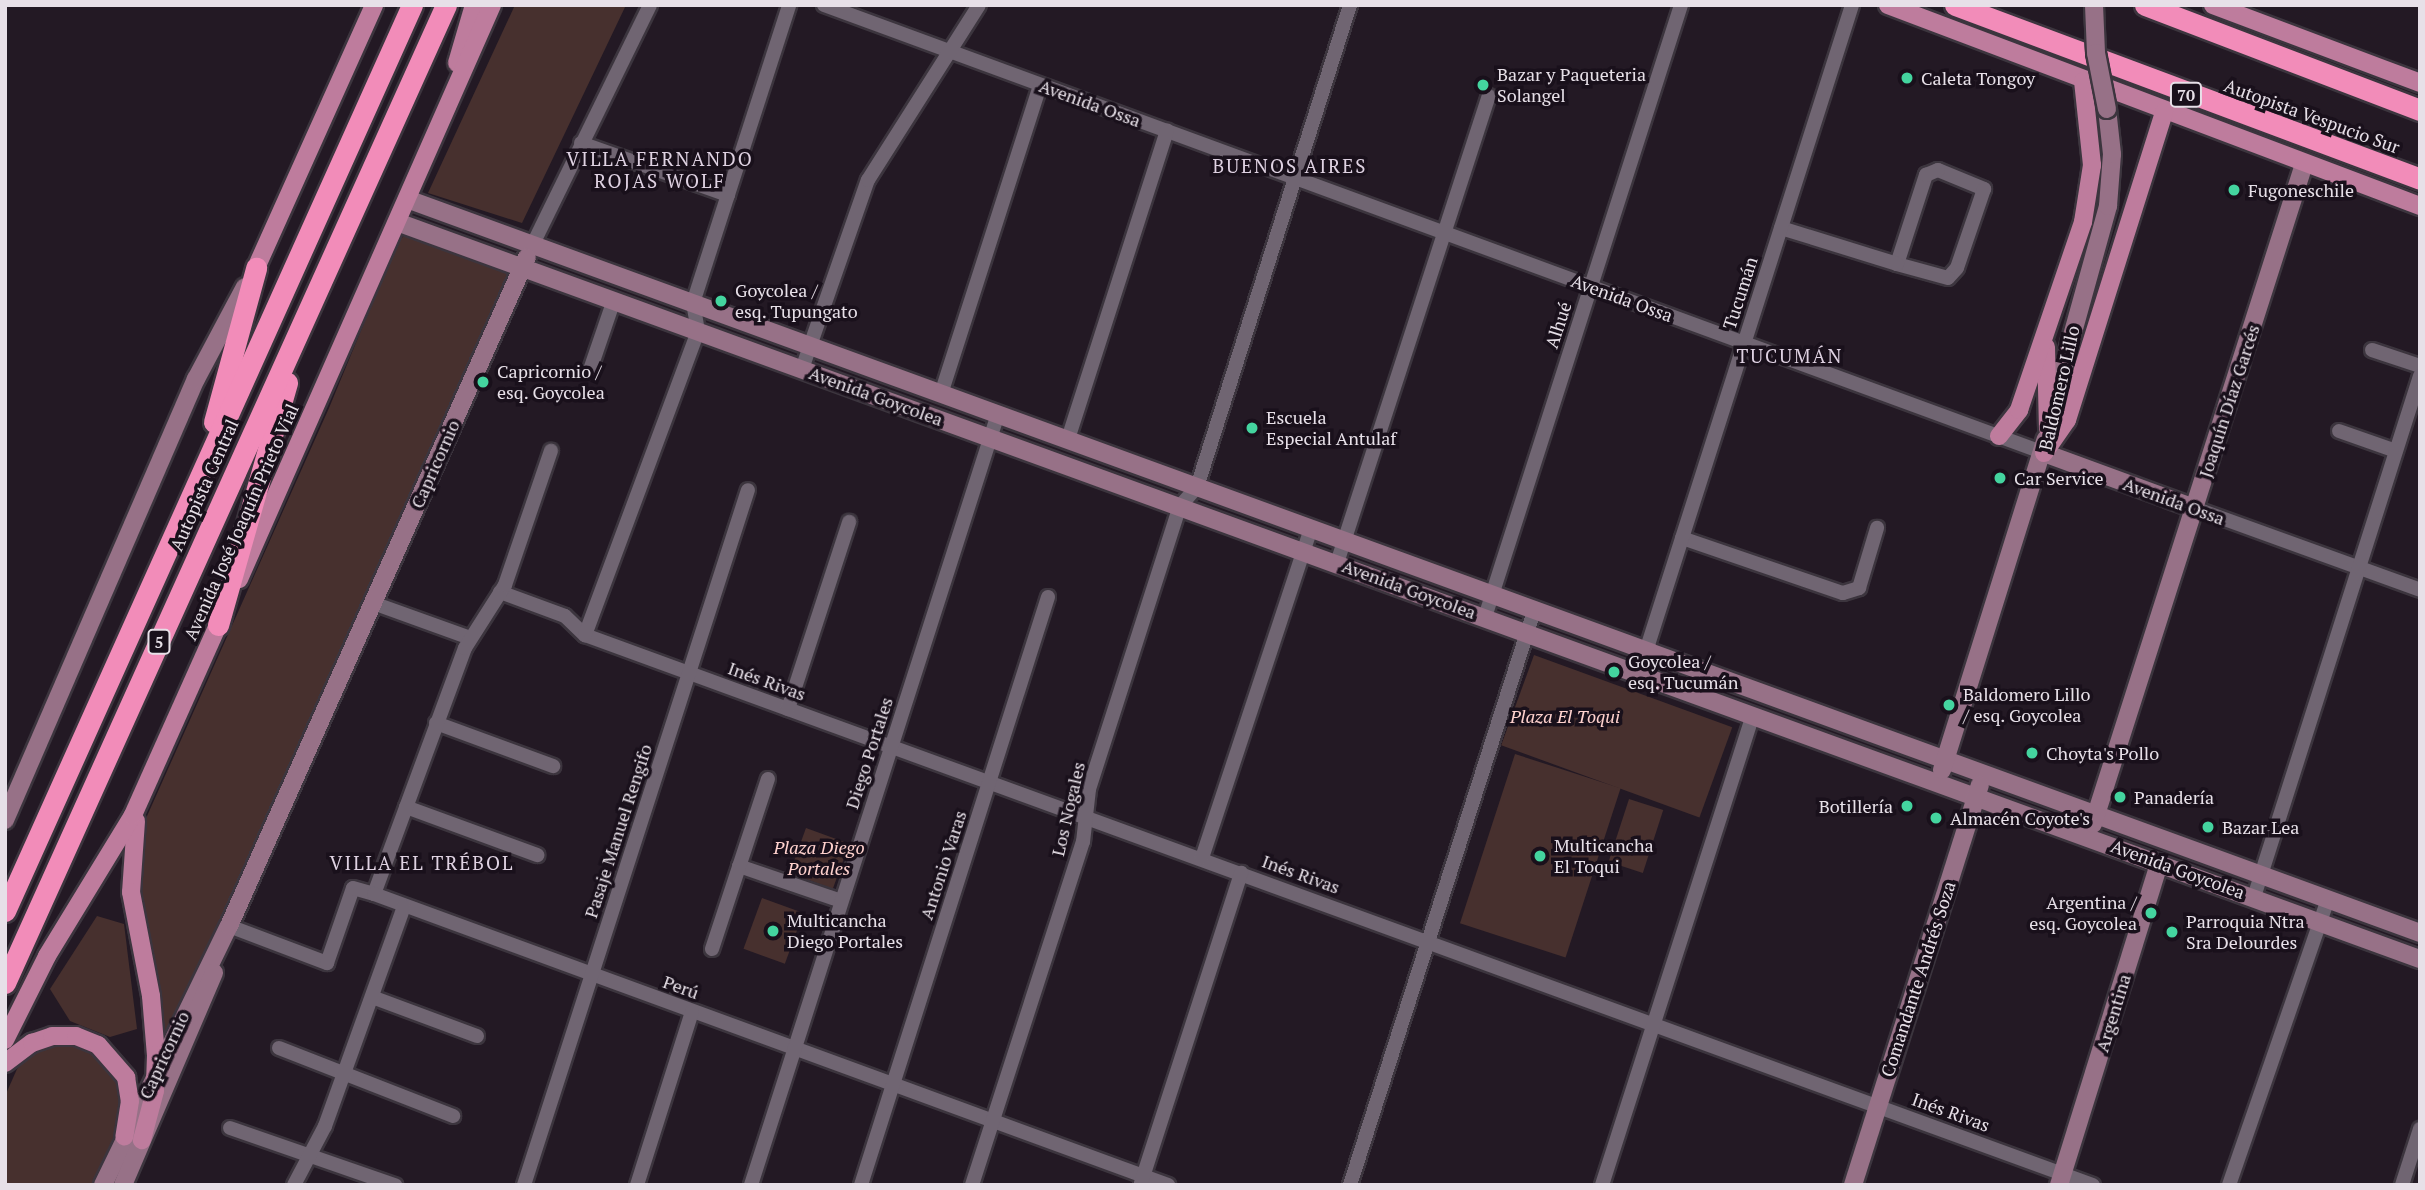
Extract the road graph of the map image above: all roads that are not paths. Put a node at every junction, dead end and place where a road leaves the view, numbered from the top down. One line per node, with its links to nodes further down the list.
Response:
1 (374, 5): 40 (main road)
2 (412, 5): 64 (highway, Autopista Central / 5)
3 (446, 5): 43 (highway, Autopista Central / 5)
4 (474, 5): 25 (main road, Avenida José Joaquín Prieto Vial)
5 (492, 5): 25 (main road, Avenida José Joaquín Prieto Vial)
6 (650, 5): 27 (street, Capricornio)
7 (789, 5): 31 (street)
8 (824, 5): 18 (street, Avenida Ossa)
9 (979, 5): 18 (street)
10 (1350, 5): 29 (street)
11 (1681, 5): 41 (street, Alhué)
12 (1852, 5): 35 (street, Tucumán)
13 (1888, 5): 19 (main road)
14 (1955, 5): 30 (highway, Autopista Vespucio Sur / 70)
15 (2094, 5): 56 (street, Baldomero Lillo, bridge)
16 (2145, 5): 23 (highway)
17 (2214, 5): 20 (main road)
18 (948, 51): 21 (street, Avenida Ossa); 48 (street)
19 (2083, 81): 24 (main road); 45 (main road)
20 (2420, 83)
21 (1040, 85): 26 (street, Avenida Ossa); 54 (street)
22 (1489, 96): 36 (street)
23 (2420, 110)
24 (2164, 112): 28 (main road); 63 (main road)
25 (440, 124): 32 (main road, Avenida José Joaquín Prieto Vial)
26 (1167, 131): 29 (street, Avenida Ossa); 60 (street)
27 (581, 144): 31 (street); 37 (street, Capricornio)
28 (2304, 164): 33 (main road); 68 (street, Joaquín Díaz Garcés)
29 (1295, 178): 36 (street, Avenida Ossa); 65 (street)
30 (2420, 179)
31 (728, 195): 44 (street)
32 (407, 198): 34 (main road, Avenida José Joaquín Prieto Vial); 37 (street, Avenida Goycolea)
33 (2420, 206)
34 (397, 222): 39 (street, Avenida Goycolea); 84 (main road, Avenida José Joaquín Prieto Vial)
35 (1781, 228): 38 (street); 47 (street, Tucumán)
36 (1444, 233): 41 (street, Avenida Ossa); 73 (street)
37 (533, 244): 39 (street, Capricornio); 44 (street, Avenida Goycolea)
38 (1897, 264): 38 (street)
39 (523, 267): 42 (street, Avenida Goycolea); 81 (street, Capricornio)
40 (256, 268): 64 (highway); 106 (street)
41 (1591, 287): 47 (street, Avenida Ossa); 79 (street, Alhué)
42 (614, 300): 46 (street, Avenida Goycolea); 52 (street)
43 (312, 301): 84 (highway); 128 (highway, Autopista Central / 5)
44 (693, 303): 46 (street); 48 (street, Avenida Goycolea)
45 (2050, 323): 56 (main road); 58 (main road)
46 (698, 331): 51 (street, Avenida Goycolea); 86 (street)
47 (1744, 343): 58 (street, Avenida Ossa); 72 (street, Tucumán)
48 (810, 346): 51 (street); 54 (street, Avenida Goycolea)
49 (2372, 350): 50 (street)
50 (2420, 366)
51 (802, 369): 59 (street, Avenida Goycolea)
52 (590, 370)
53 (2420, 376): 62 (street)
54 (941, 394): 55 (street, Avenida Goycolea)
55 (998, 414): 59 (street, Diego Portales); 60 (street, Avenida Goycolea)
56 (2048, 428): 63 (street, Baldomero Lillo)
57 (2339, 430): 62 (street)
58 (1999, 436): 63 (street, Avenida Ossa)
59 (990, 437): 67 (street, Avenida Goycolea); 94 (street, Diego Portales)
60 (1068, 439): 65 (street, Avenida Goycolea)
61 (551, 451): 78 (street)
62 (2396, 451): 76 (street)
63 (2044, 453): 68 (street, Avenida Ossa); 95 (street, Baldomero Lillo)
64 (197, 484): 120 (highway, Autopista Central / 5)
65 (1197, 487): 67 (street, Los Nogales); 71 (street, Avenida Goycolea)
66 (748, 490): 89 (street, Pasaje Manuel Rengifo)
67 (1180, 506): 74 (street, Avenida Goycolea); 105 (street, Los Nogales)
68 (2194, 508): 76 (street, Avenida Ossa); 104 (street, Joaquín Díaz Garcés)
69 (849, 522): 91 (street)
70 (1877, 528): 72 (street)
71 (1311, 529): 73 (street, Avenida Goycolea); 74 (street)
72 (1682, 538): 88 (street, Tucumán)
73 (1344, 542): 75 (street); 79 (street, Avenida Goycolea)
74 (1304, 551): 75 (street, Avenida Goycolea); 110 (street)
75 (1337, 564): 83 (street, Avenida Goycolea)
76 (2358, 569): 77 (street, Avenida Ossa); 114 (street)
77 (2420, 590)
78 (500, 592): 86 (street, Inés Rivas); 87 (street)
79 (1491, 596): 82 (street, Avenida Goycolea); 83 (street, Alhué)
80 (1048, 597): 99 (street, Antonio Varas)
81 (373, 603): 87 (street); 122 (street, Capricornio)
82 (1534, 611): 85 (street); 88 (street, Avenida Goycolea)
83 (1485, 617): 85 (street, Avenida Goycolea)
84 (218, 625): 101 (main road, Avenida José Joaquín Prieto Vial)
85 (1527, 632): 90 (street, Avenida Goycolea); 124 (street)
86 (585, 635): 89 (street, Inés Rivas)
87 (470, 638): 93 (street)
88 (1646, 652): 90 (street, Tucumán); 95 (street, Avenida Goycolea)
89 (689, 673): 91 (street, Inés Rivas); 127 (street, Pasaje Manuel Rengifo)
90 (1639, 673): 92 (street, Avenida Goycolea)
91 (788, 709): 94 (street, Inés Rivas)
92 (1754, 715): 100 (street, Avenida Goycolea); 131 (street)
93 (436, 723): 96 (street); 103 (street)
94 (891, 746): 99 (street, Inés Rivas); 118 (street, Diego Portales)
95 (1945, 760): 97 (street, Avenida Goycolea); 100 (street, Baldomero Lillo)
96 (553, 766)
97 (1983, 774): 102 (street, Comandante Andrés Soza); 104 (street, Avenida Goycolea)
98 (768, 779): 112 (street)
99 (990, 782): 105 (street, Inés Rivas); 139 (street, Antonio Varas)
100 (1938, 782): 102 (street, Avenida Goycolea)
101 (145, 790): 133 (main road, Avenida José Joaquín Prieto Vial); 138 (main road)
102 (1976, 796): 107 (street, Avenida Goycolea); 140 (street, Comandante Andrés Soza)
103 (406, 807): 109 (street); 115 (street)
104 (2096, 815): 107 (street, Joaquín Díaz Garcés); 108 (street, Avenida Goycolea)
105 (1086, 816): 110 (street, Inés Rivas); 142 (street, Los Nogales)
106 (6, 817)
107 (2089, 837): 111 (street, Avenida Goycolea)
108 (2166, 841): 111 (street, Argentina); 114 (street, Avenida Goycolea)
109 (537, 855)
110 (1202, 858): 113 (street, Inés Rivas)
111 (2160, 863): 116 (street, Avenida Goycolea); 148 (street, Argentina)
112 (739, 866): 118 (street); 125 (street)
113 (1241, 873): 124 (street, Inés Rivas); 149 (street)
114 (2261, 874): 116 (street); 117 (street, Avenida Goycolea)
115 (374, 894): 119 (street, Perú); 122 (street)
116 (2254, 897): 121 (street, Avenida Goycolea)
117 (2328, 899): 121 (street); 123 (street, Avenida Goycolea)
118 (841, 901): 135 (street, Diego Portales)
119 (404, 907): 127 (street, Perú); 129 (street)
120 (5, 911)
121 (2318, 921): 126 (street, Avenida Goycolea); 164 (street)
122 (229, 926): 138 (street, Capricornio); 146 (street, Capricornio)
123 (2420, 933)
124 (1428, 941): 131 (street, Inés Rivas); 160 (street)
125 (712, 949)
126 (2420, 958)
127 (592, 975): 130 (street, Perú); 154 (street, Pasaje Manuel Rengifo)
128 (5, 983)
129 (372, 997): 132 (street); 137 (street)
130 (692, 1012): 135 (street, Perú); 155 (street)
131 (1654, 1024): 140 (street, Inés Rivas); 161 (street)
132 (477, 1036)
133 (5, 1040)
134 (279, 1048): 137 (street)
135 (794, 1049): 139 (street, Perú); 156 (street, Diego Portales)
136 (5, 1063): 145 (main road)
137 (344, 1074): 141 (street); 147 (street)
138 (156, 1075): 145 (street, Capricornio); 146 (main road)
139 (893, 1085): 142 (street, Perú); 157 (street, Antonio Varas)
140 (1878, 1106): 148 (street, Inés Rivas); 162 (street, Comandante Andrés Soza)
141 (453, 1116)
142 (992, 1121): 149 (street, Perú); 158 (street, Los Nogales)
143 (230, 1128): 147 (street)
144 (2420, 1129): 165 (street)
145 (124, 1137): 150 (street, Capricornio)
146 (142, 1140): 151 (street, Capricornio)
147 (308, 1153): 152 (street); 153 (street)
148 (2061, 1179): 163 (street, Inés Rivas)
149 (1142, 1180): 159 (street, Perú)
150 (103, 1185)
151 (123, 1185)
152 (293, 1185)
153 (395, 1185)
154 (524, 1185)
155 (637, 1185)
156 (751, 1185)
157 (861, 1185)
158 (972, 1185)
159 (1168, 1185)
160 (1350, 1185)
161 (1602, 1185)
162 (1853, 1185)
163 (2093, 1185)
164 (2230, 1185)
165 (2402, 1185)

